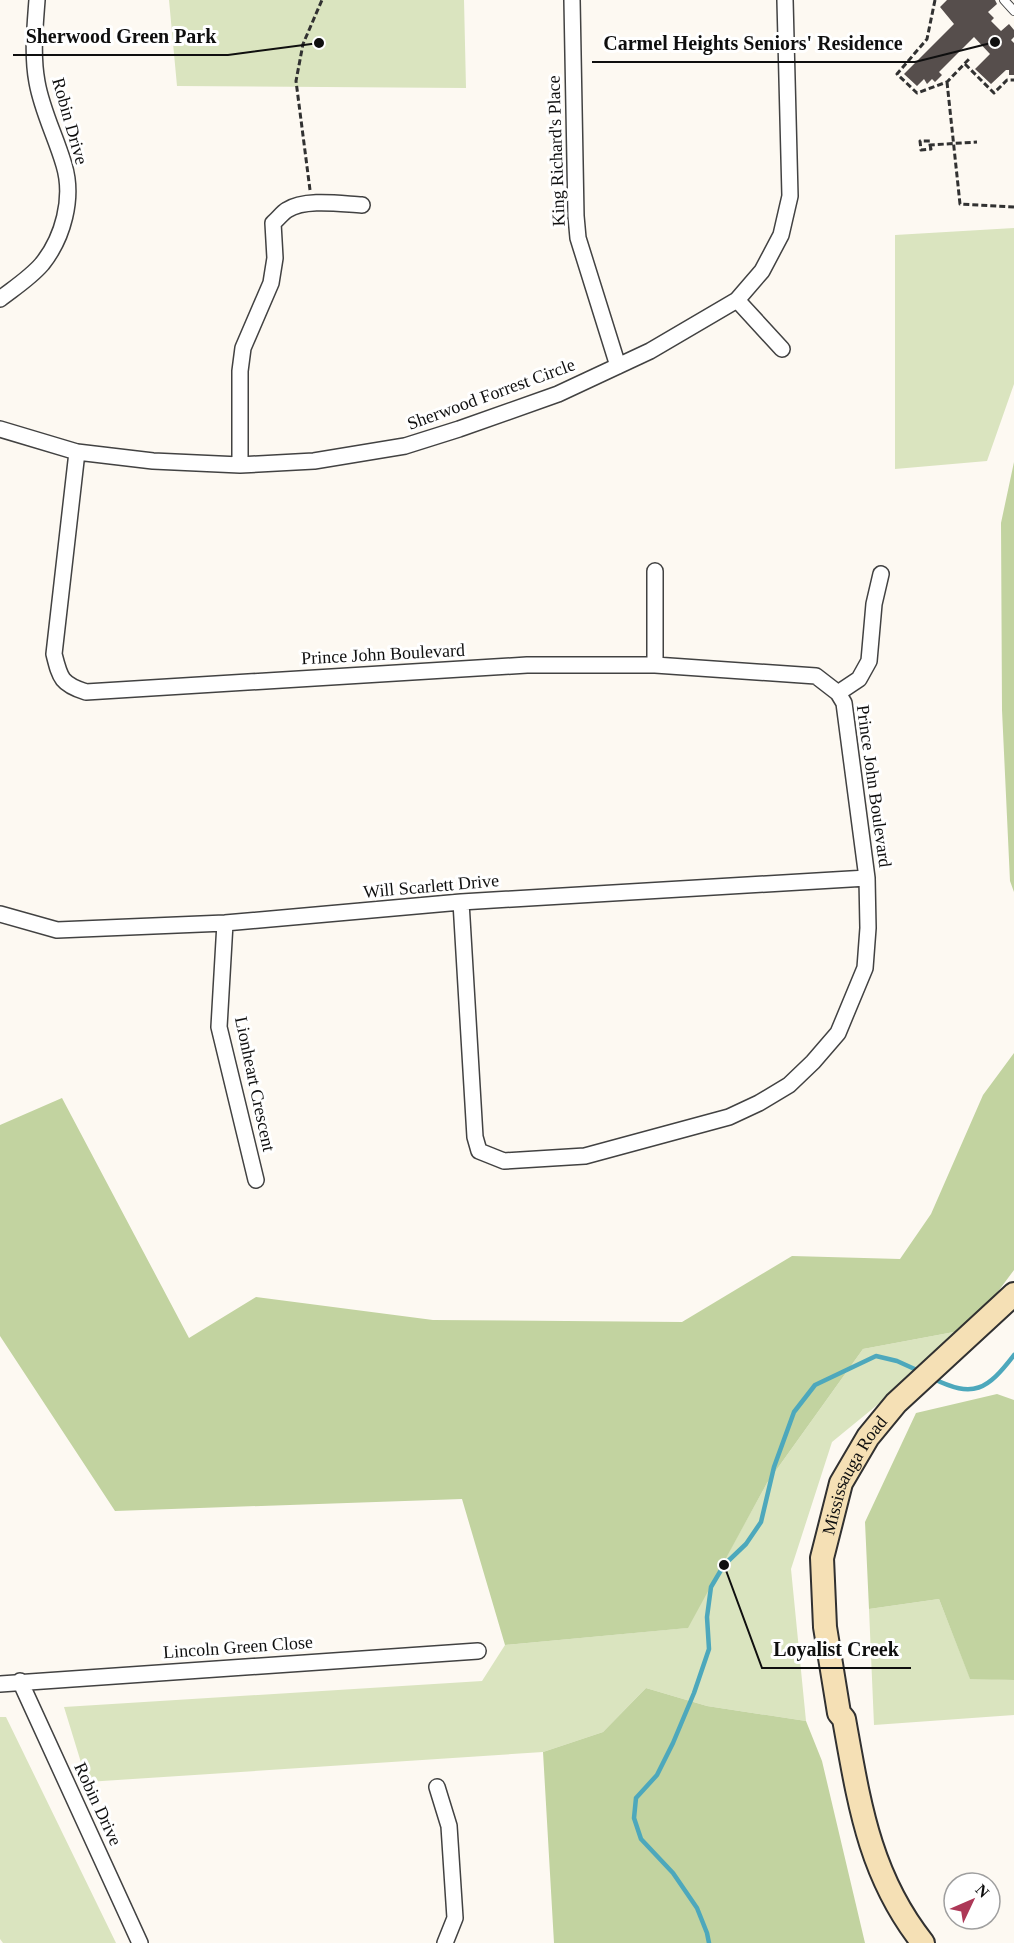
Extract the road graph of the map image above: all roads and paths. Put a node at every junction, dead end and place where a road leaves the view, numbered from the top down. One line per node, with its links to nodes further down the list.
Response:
1 (37, 0): 18 (street, Robin Drive)
2 (322, 0): 15 (path)
3 (572, 0): 21 (street, King Richard's Place)
4 (785, 0): 19 (street, Sherwood Forrest Circle)
5 (935, 0): 11 (path)
6 (1004, 0): 7 (lane)
7 (1014, 11)
8 (970, 58): 9 (path)
9 (965, 64): 10 (path); 11 (path)
10 (1014, 80)
11 (947, 82): 13 (path)
12 (977, 142): 13 (path)
13 (953, 144): 14 (path); 17 (path)
14 (930, 145)
15 (313, 203): 16 (street); 24 (street)
16 (362, 205)
17 (1014, 207)
18 (0, 299)
19 (737, 300): 20 (street); 21 (street, Sherwood Forrest Circle)
20 (782, 349)
21 (618, 366): 24 (street, Sherwood Forrest Circle)
22 (0, 429): 23 (street, Sherwood Forrest Circle)
23 (77, 452): 24 (street, Sherwood Forrest Circle); 27 (street, Prince John Boulevard)
24 (240, 465)
25 (655, 571): 27 (street)
26 (881, 574): 28 (street)
27 (656, 664): 28 (street, Prince John Boulevard)
28 (838, 693): 29 (street, Prince John Boulevard)
29 (867, 878): 30 (street, Will Scarlett Drive); 30 (street, Prince John Boulevard)
30 (461, 902): 32 (street, Will Scarlett Drive)
31 (0, 914): 32 (street, Will Scarlett Drive)
32 (225, 923): 33 (street, Lionheart Crescent)
33 (256, 1180)
34 (1014, 1294): 38 (main road, Mississauga Road)
35 (478, 1651): 36 (street, Lincoln Green Close)
36 (20, 1682): 37 (street, Lincoln Green Close); 40 (street, Robin Drive)
37 (0, 1684)
38 (839, 1713): 42 (main road, Mississauga Road); 43 (main road, Mississauga Road)
39 (437, 1787): 41 (street)
40 (140, 1943)
41 (445, 1943)
42 (907, 1943)
43 (923, 1943)

